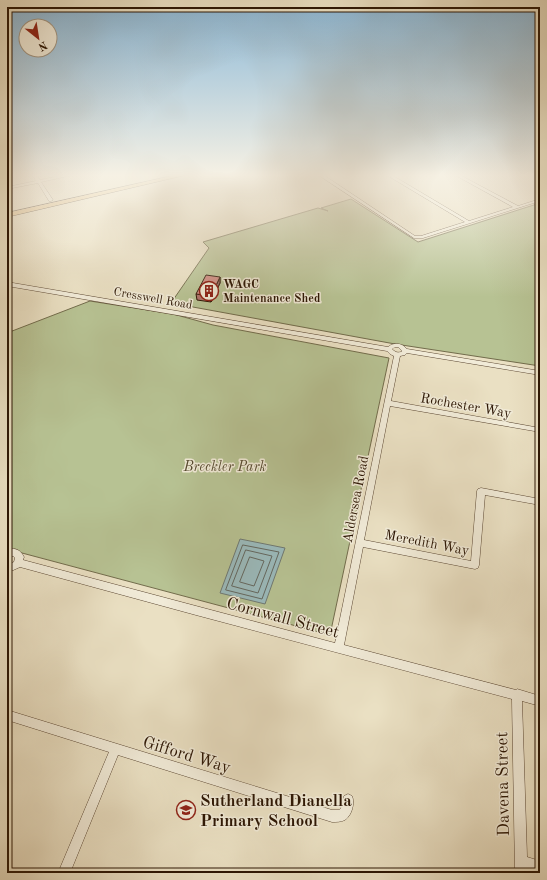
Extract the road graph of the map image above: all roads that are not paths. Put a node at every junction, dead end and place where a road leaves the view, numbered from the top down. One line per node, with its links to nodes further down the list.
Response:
1 (381, 215): 4 (street)
2 (456, 215): 4 (street)
3 (491, 215): 4 (street)
4 (468, 222)
5 (7, 284): 6 (street, Cresswell Road)
6 (389, 349): 7 (street, Cresswell Road); 8 (street, Cresswell Road)
7 (405, 350): 8 (street); 9 (street, Cresswell Road)
8 (397, 355): 10 (street, Aldersea Road)
9 (540, 373)
10 (387, 403): 11 (street, Rochester Way); 13 (street, Aldersea Road)
11 (540, 430)
12 (540, 502): 13 (street, Meredith Way)
13 (360, 543): 17 (street, Aldersea Road)
14 (7, 553): 15 (street)
15 (19, 563): 16 (street); 17 (street, Cornwall Street)
16 (7, 569)
17 (339, 648): 18 (street, Cornwall Street)
18 (517, 694): 19 (street, Cornwall Street); 23 (street, Davena Street)
19 (540, 701)
20 (7, 715): 21 (street, Gifford Way)
21 (115, 749): 22 (street, Gifford Way); 25 (street)
22 (348, 800)
23 (521, 867): 24 (street)
24 (540, 867)
25 (64, 873)

